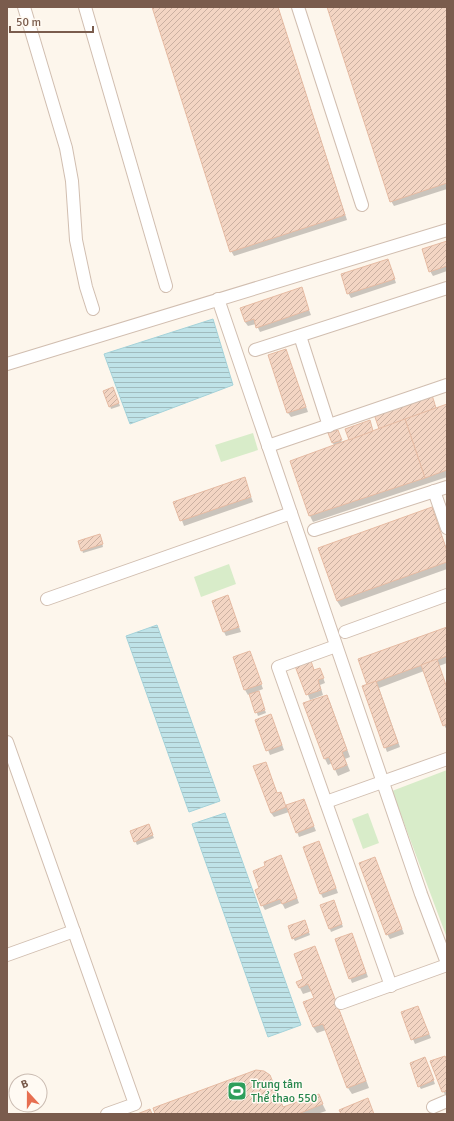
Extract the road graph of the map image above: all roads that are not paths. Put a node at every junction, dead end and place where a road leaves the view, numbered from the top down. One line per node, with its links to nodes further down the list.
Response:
1 (24, 7): 9 (lane)
2 (85, 7): 6 (lane)
3 (298, 7): 4 (lane)
4 (362, 205)
5 (447, 230): 8 (lane)
6 (166, 286)
7 (447, 288): 10 (lane)
8 (218, 299): 12 (lane); 15 (lane)
9 (93, 309)
10 (300, 336): 11 (lane); 14 (lane)
11 (255, 350)
12 (7, 364)
13 (447, 385): 14 (lane)
14 (329, 426): 15 (lane)
15 (268, 446): 18 (lane)
16 (447, 487): 17 (lane)
17 (434, 491): 19 (lane); 20 (lane)
18 (291, 513): 22 (lane); 24 (lane)
19 (447, 528)
20 (314, 530)
21 (447, 595): 23 (lane)
22 (47, 599)
23 (345, 632)
24 (336, 646): 27 (lane); 28 (lane)
25 (7, 742): 29 (lane)
26 (447, 759): 27 (lane)
27 (383, 782): 28 (lane); 31 (lane)
28 (326, 802): 32 (lane)
29 (74, 931): 30 (lane); 36 (lane)
30 (7, 954)
31 (447, 964): 32 (lane)
32 (391, 986): 33 (lane)
33 (341, 1003)
34 (447, 1102): 35 (lane)
35 (433, 1107)
36 (107, 1114)

